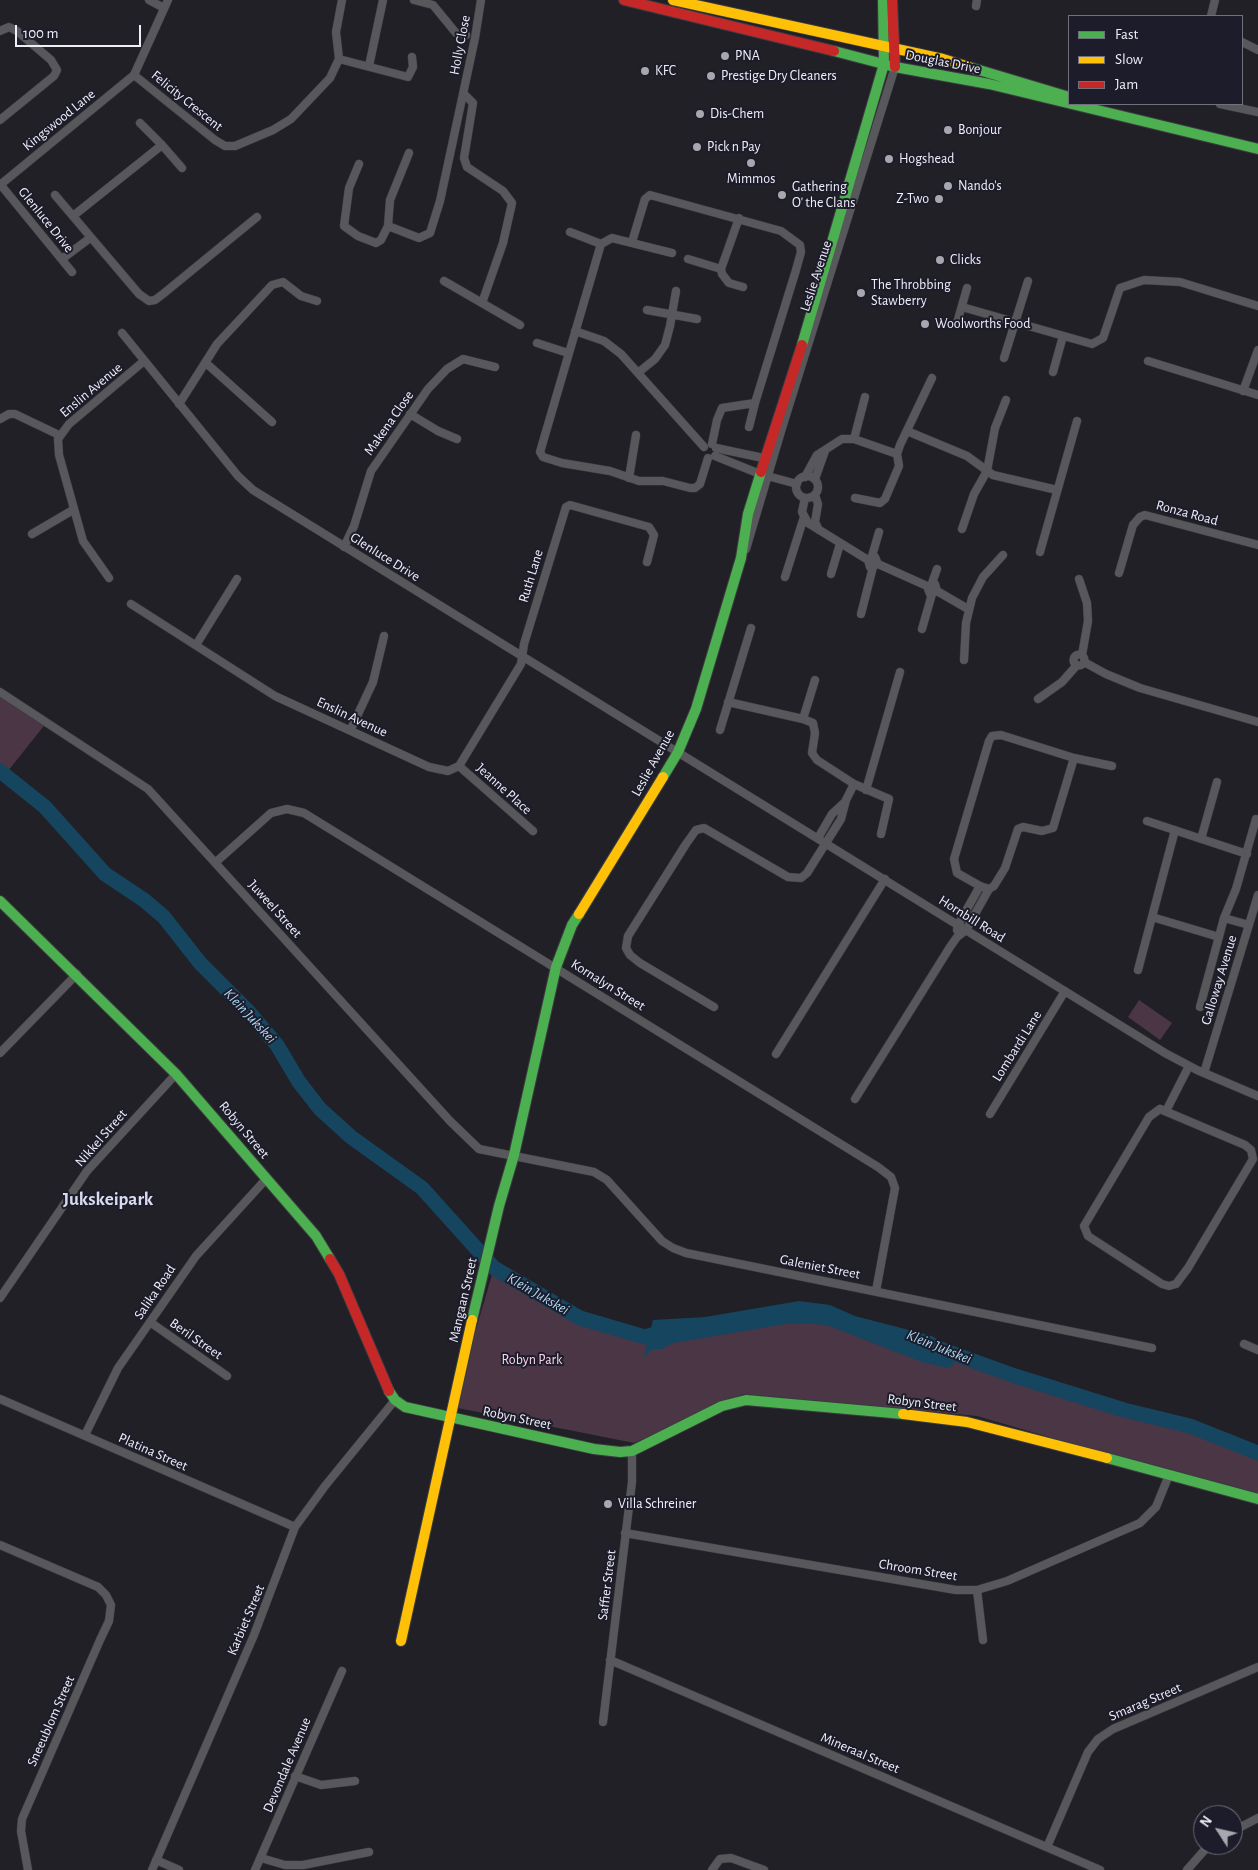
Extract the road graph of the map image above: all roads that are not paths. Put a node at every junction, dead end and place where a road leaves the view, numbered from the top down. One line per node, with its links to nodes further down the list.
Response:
1 (149, 0): 11 (street)
2 (342, 0): 22 (street)
3 (384, 0): 24 (street)
4 (414, 0): 15 (street)
5 (481, 0): 27 (street, Holly Close)
6 (624, 0): 23 (street, Douglas Drive)
7 (673, 0): 17 (street, Douglas Drive)
8 (883, 0): 13 (street, Leslie Avenue)
9 (892, 0): 19 (street, Leslie Avenue)
10 (1215, 0): 12 (street)
11 (166, 4): 26 (street)
12 (1211, 15)
13 (884, 26): 17 (street); 18 (street, Leslie Avenue)
14 (0, 31): 34 (street)
15 (466, 35)
16 (1243, 42): 20 (street)
17 (866, 43): 18 (street, Douglas Drive)
18 (885, 47): 19 (street, Douglas Drive); 23 (street, Leslie Avenue)
19 (896, 49): 25 (street, Leslie Avenue); 28 (street, Douglas Drive)
20 (1258, 50)
21 (412, 57): 24 (street)
22 (339, 59): 24 (street); 26 (street, Felicity Crescent)
23 (884, 64): 25 (street, Douglas Drive); 105 (street, Leslie Avenue)
24 (369, 66)
25 (895, 66): 29 (street, Douglas Drive); 105 (street, Leslie Avenue)
26 (134, 75): 42 (street, Kingswood Lane)
27 (464, 94): 47 (street, Holly Close); 63 (street)
28 (1068, 97)
29 (1068, 103)
30 (1076, 105): 38 (street, Douglas Drive)
31 (1096, 105): 37 (street)
32 (1225, 105): 33 (street)
33 (1258, 112)
34 (0, 120)
35 (140, 123): 36 (street)
36 (162, 145): 41 (street); 44 (street)
37 (1258, 145)
38 (1258, 149)
39 (409, 153): 47 (street)
40 (359, 164): 47 (street)
41 (182, 168)
42 (0, 185): 53 (street, Glenluce Drive)
43 (55, 195): 44 (street)
44 (73, 216): 49 (street)
45 (257, 217): 49 (street)
46 (739, 218): 50 (street); 55 (street); 90 (street)
47 (388, 226)
48 (570, 232): 51 (street)
49 (90, 238): 53 (street)
50 (632, 242): 51 (street); 52 (street)
51 (601, 244): 72 (street)
52 (672, 254)
53 (62, 259): 56 (street, Glenluce Drive)
54 (688, 259): 55 (street)
55 (721, 269): 59 (street)
56 (72, 272)
57 (444, 281): 63 (street)
58 (1028, 281): 69 (street)
59 (743, 287)
60 (967, 288): 65 (street)
61 (676, 292): 67 (street)
62 (317, 300): 81 (street)
63 (482, 303): 71 (street)
64 (1258, 306): 74 (street)
65 (962, 307): 69 (street); 70 (street)
66 (647, 310): 67 (street)
67 (672, 314): 68 (street); 83 (street)
68 (696, 319)
69 (1015, 321): 74 (street); 78 (street)
70 (958, 323)
71 (520, 325)
72 (575, 331): 77 (street); 83 (street)
73 (122, 333): 79 (street, Glenluce Drive)
74 (1063, 336): 84 (street)
75 (537, 343): 77 (street)
76 (1258, 350): 86 (street)
77 (568, 353): 109 (street)
78 (1004, 358)
79 (144, 361): 91 (street, Glenluce Drive); 98 (street, Enslin Avenue)
80 (1148, 361): 86 (street)
81 (206, 363): 91 (street); 94 (street)
82 (495, 367): 92 (street, Makena Close)
83 (639, 372): 102 (street)
84 (1053, 372)
85 (932, 378): 97 (street)
86 (1243, 391): 87 (street)
87 (1258, 395)
88 (865, 396): 101 (street)
89 (1006, 400): 106 (street)
90 (755, 403): 96 (street); 102 (street)
91 (179, 404): 124 (street, Glenluce Drive)
92 (410, 414): 100 (street); 124 (street, Makena Close)
93 (0, 419): 98 (street)
94 (272, 422)
95 (1077, 422): 112 (street)
96 (749, 427)
97 (907, 431): 104 (street); 106 (street)
98 (60, 435): 116 (street, Enslin Avenue)
99 (636, 435): 109 (street)
100 (457, 439)
101 (854, 439): 103 (street); 104 (street)
102 (711, 450): 105 (street); 107 (street); 109 (street)
103 (825, 451): 108 (street); 110 (street)
104 (897, 454): 115 (street)
105 (769, 459): 107 (street, Leslie Avenue)
106 (987, 471): 112 (street); 118 (street)
107 (764, 475): 111 (street); 158 (street, Leslie Avenue)
108 (805, 476): 110 (street); 111 (street)
109 (629, 478)
110 (815, 479): 113 (street)
111 (797, 484): 114 (street)
112 (1057, 490): 125 (street)
113 (815, 495): 114 (street); 119 (street)
114 (805, 498): 117 (street)
115 (855, 498)
116 (73, 510): 121 (street); 134 (street, Enslin Avenue)
117 (804, 518): 119 (street); 133 (street)
118 (962, 529)
119 (819, 530): 122 (street)
120 (879, 532): 127 (street)
121 (32, 534)
122 (840, 544): 127 (street); 132 (street)
123 (1258, 545): 131 (street, Ronza Road)
124 (344, 546): 146 (street, Glenluce Drive)
125 (1040, 552)
126 (1003, 555): 140 (street)
127 (870, 558): 129 (street)
128 (647, 562): 146 (street, Ruth Lane)
129 (875, 566): 137 (street); 141 (street)
130 (937, 569): 137 (street)
131 (1119, 573)
132 (831, 574)
133 (786, 577)
134 (109, 578)
135 (237, 579): 145 (street)
136 (1079, 579): 148 (street)
137 (929, 585): 138 (street)
138 (935, 593): 140 (street); 143 (street)
139 (131, 604): 145 (street, Enslin Avenue)
140 (968, 609): 147 (street)
141 (861, 614)
142 (751, 628): 153 (street)
143 (922, 629)
144 (384, 636): 156 (street)
145 (196, 644): 156 (street, Enslin Avenue)
146 (522, 656): 158 (street, Glenluce Drive); 160 (street)
147 (964, 660)
148 (1081, 661): 152 (street); 155 (street)
149 (900, 672): 164 (street)
150 (815, 680): 154 (street)
151 (0, 692): 175 (street, Juweel Street)
152 (1038, 699)
153 (728, 702): 154 (street); 157 (street)
154 (804, 718): 163 (street)
155 (1258, 722)
156 (351, 730): 160 (street, Enslin Avenue)
157 (720, 730)
158 (678, 752): 171 (street, Hornbill Road); 190 (street, Leslie Avenue)
159 (1074, 758): 161 (street); 177 (street); 178 (street)
160 (459, 766): 169 (street, Jeanne Place)
161 (1112, 766)
162 (1218, 782): 172 (street)
163 (854, 784): 164 (street); 165 (street)
164 (866, 790): 170 (street)
165 (846, 800): 171 (street); 173 (street)
166 (1256, 819): 174 (street)
167 (1148, 821): 168 (street)
168 (1175, 830): 172 (street); 182 (street)
169 (533, 831)
170 (880, 834)
171 (818, 838): 173 (street, Hornbill Road)
172 (1201, 839): 174 (street)
173 (827, 843): 176 (street, Hornbill Road); 194 (street)
174 (1247, 854): 184 (street)
175 (216, 862): 190 (street, Kornalyn Street); 205 (street, Juweel Street)
176 (885, 879): 185 (street, Hornbill Road); 197 (street)
177 (980, 886): 178 (street); 185 (street)
178 (989, 889): 187 (street)
179 (1258, 895): 181 (street, Galloway Avenue)
180 (0, 901): 192 (street, Robyn Street)
181 (1256, 906): 183 (street, Galloway Avenue)
182 (1152, 917): 189 (street); 191 (street)
183 (1255, 917): 186 (street, Galloway Avenue)
184 (1224, 918): 186 (street); 189 (street)
185 (958, 925): 187 (street, Hornbill Road); 188 (street)
186 (1249, 925): 199 (street, Galloway Avenue)
187 (966, 930): 188 (street); 193 (street, Hornbill Road)
188 (957, 937): 202 (street)
189 (1219, 937): 195 (street)
190 (556, 967): 205 (street, Mangaan Street); 207 (street, Kornalyn Street)
191 (1138, 970)
192 (77, 974): 196 (street); 200 (street, Robyn Street)
193 (1065, 991): 198 (street, Hornbill Road); 204 (street, Lombardi Lane)
194 (714, 1007)
195 (1200, 1007)
196 (0, 1053)
197 (776, 1054)
198 (1189, 1066): 199 (street, Hornbill Road); 203 (street)
199 (1204, 1073): 201 (street, Hornbill Road)
200 (176, 1074): 206 (street, Robyn Street); 208 (street, Nikkel Street)
201 (1258, 1096)
202 (855, 1100)
203 (1166, 1111): 203 (street)
204 (990, 1114)
205 (514, 1155): 207 (street, Galeniet Street); 216 (street, Mangaan Street)
206 (267, 1178): 209 (street, Salika Road); 215 (street, Robyn Street)
207 (876, 1291): 211 (street, Galeniet Street)
208 (0, 1298)
209 (150, 1322): 213 (street, Beril Street); 217 (street, Salika Road)
210 (1244, 1344): 212 (street)
211 (1152, 1348)
212 (1258, 1350)
213 (228, 1376)
214 (0, 1399): 217 (street, Platina Street)
215 (396, 1400): 216 (street, Robyn Street); 221 (street, Karbiet Street)
216 (449, 1418): 218 (street, Robyn Street); 226 (street, Mangaan Street)
217 (85, 1435): 221 (street, Platina Street)
218 (632, 1451): 219 (street, Robyn Street); 222 (street, Saffier Street)
219 (1170, 1475): 220 (street, Robyn Street); 224 (street, Chroom Street)
220 (1258, 1500)
221 (295, 1527): 239 (street, Karbiet Street)
222 (625, 1533): 224 (street, Chroom Street); 227 (street, Saffier Street)
223 (0, 1545): 240 (street, Sneeublom Street)
224 (977, 1590): 225 (street)
225 (983, 1640)
226 (401, 1641)
227 (610, 1660): 230 (street, Saffier Street); 235 (street, Mineraal Street)
228 (1258, 1667): 235 (street, Smarag Street)
229 (342, 1671): 231 (street, Devondale Avenue)
230 (603, 1722)
231 (295, 1776): 232 (street); 238 (street, Devondale Avenue)
232 (355, 1781)
233 (1258, 1818): 234 (street)
234 (1243, 1826)
235 (1047, 1847): 246 (street, Mineraal Street)
236 (368, 1852): 238 (street)
237 (1200, 1855): 247 (street)
238 (261, 1858): 243 (street, Devondale Avenue)
239 (156, 1860): 241 (street, Karbiet Street); 242 (street)
240 (28, 1870)
241 (152, 1870)
242 (179, 1870)
243 (255, 1870)
244 (712, 1870): 245 (street)
245 (764, 1870)
246 (1100, 1870)
247 (1187, 1870)

